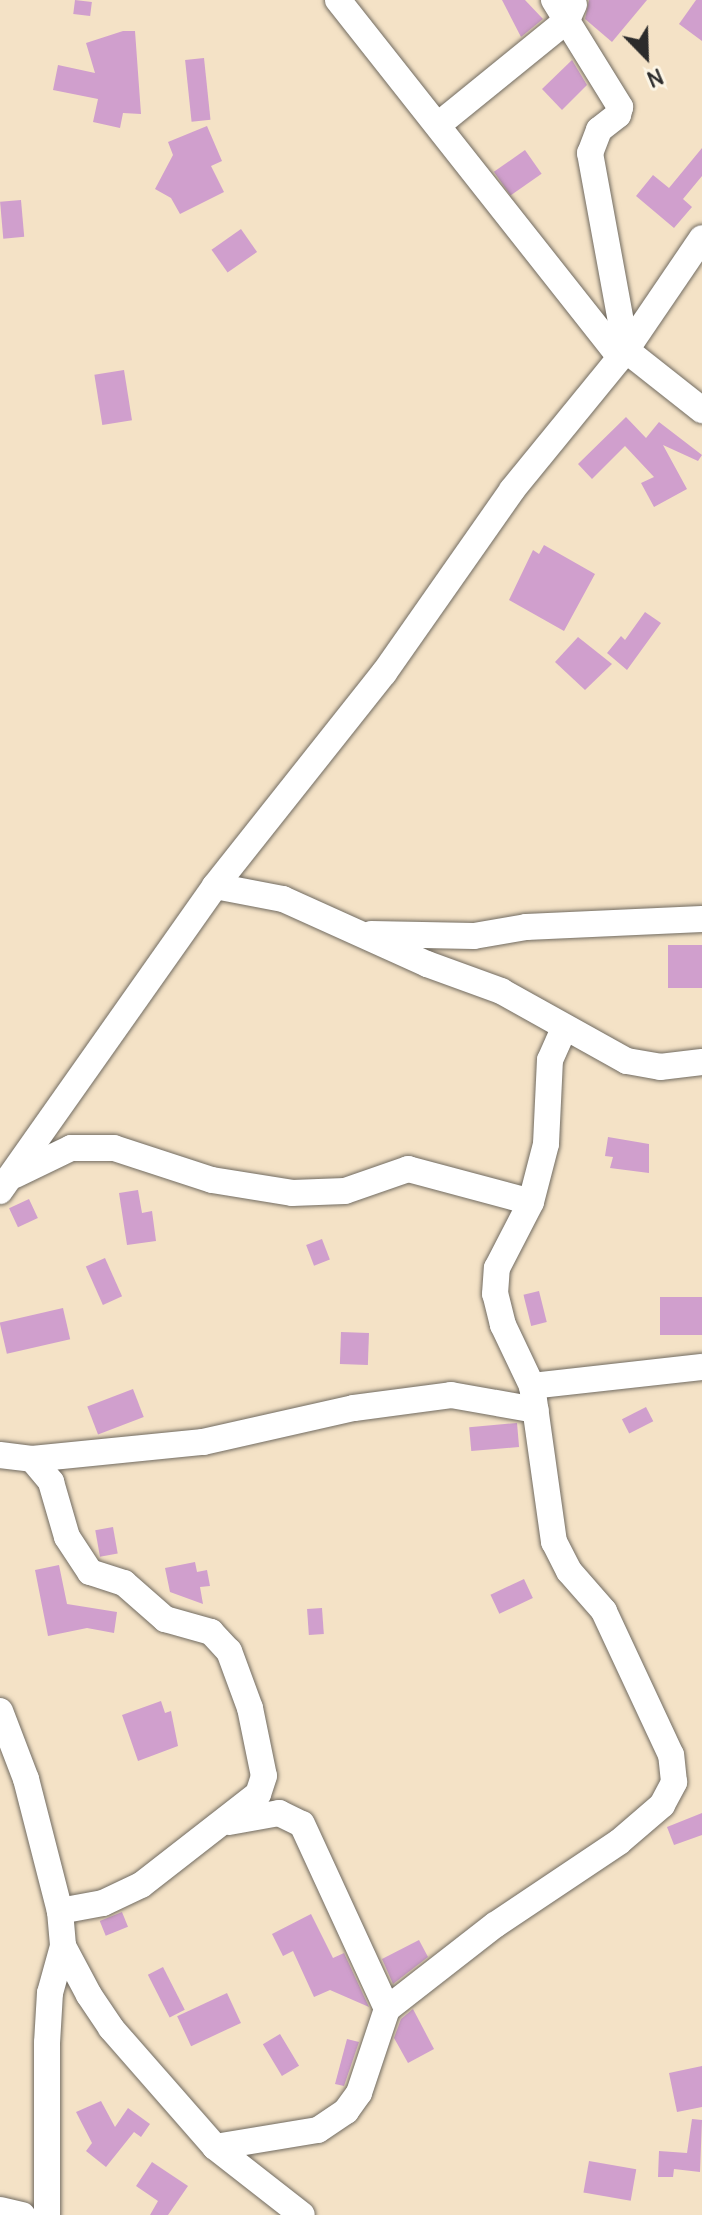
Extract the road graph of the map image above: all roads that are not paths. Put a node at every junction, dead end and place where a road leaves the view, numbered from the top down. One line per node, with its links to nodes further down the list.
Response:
1 (338, 0): 3 (street)
2 (566, 7): 3 (street); 5 (street)
3 (438, 125): 5 (street)
4 (702, 238): 5 (street)
5 (623, 354): 6 (street); 7 (street)
6 (702, 410)
7 (215, 886): 9 (street); 12 (street)
8 (702, 919): 9 (street)
9 (364, 934): 10 (street)
10 (565, 1027): 11 (street); 13 (street)
11 (702, 1062)
12 (6, 1184): 13 (street)
13 (531, 1202): 15 (street)
14 (702, 1367): 15 (street)
15 (534, 1398): 17 (street); 22 (street)
16 (0, 1455): 17 (street)
17 (32, 1459): 19 (street)
18 (0, 1711): 20 (street)
19 (218, 1825): 20 (street); 22 (street)
20 (60, 1911): 21 (street)
21 (63, 1946): 23 (street); 26 (street)
22 (387, 2009): 23 (street)
23 (215, 2147): 27 (street)
24 (0, 2210): 25 (street)
25 (22, 2215)
26 (47, 2215)
27 (302, 2215)

